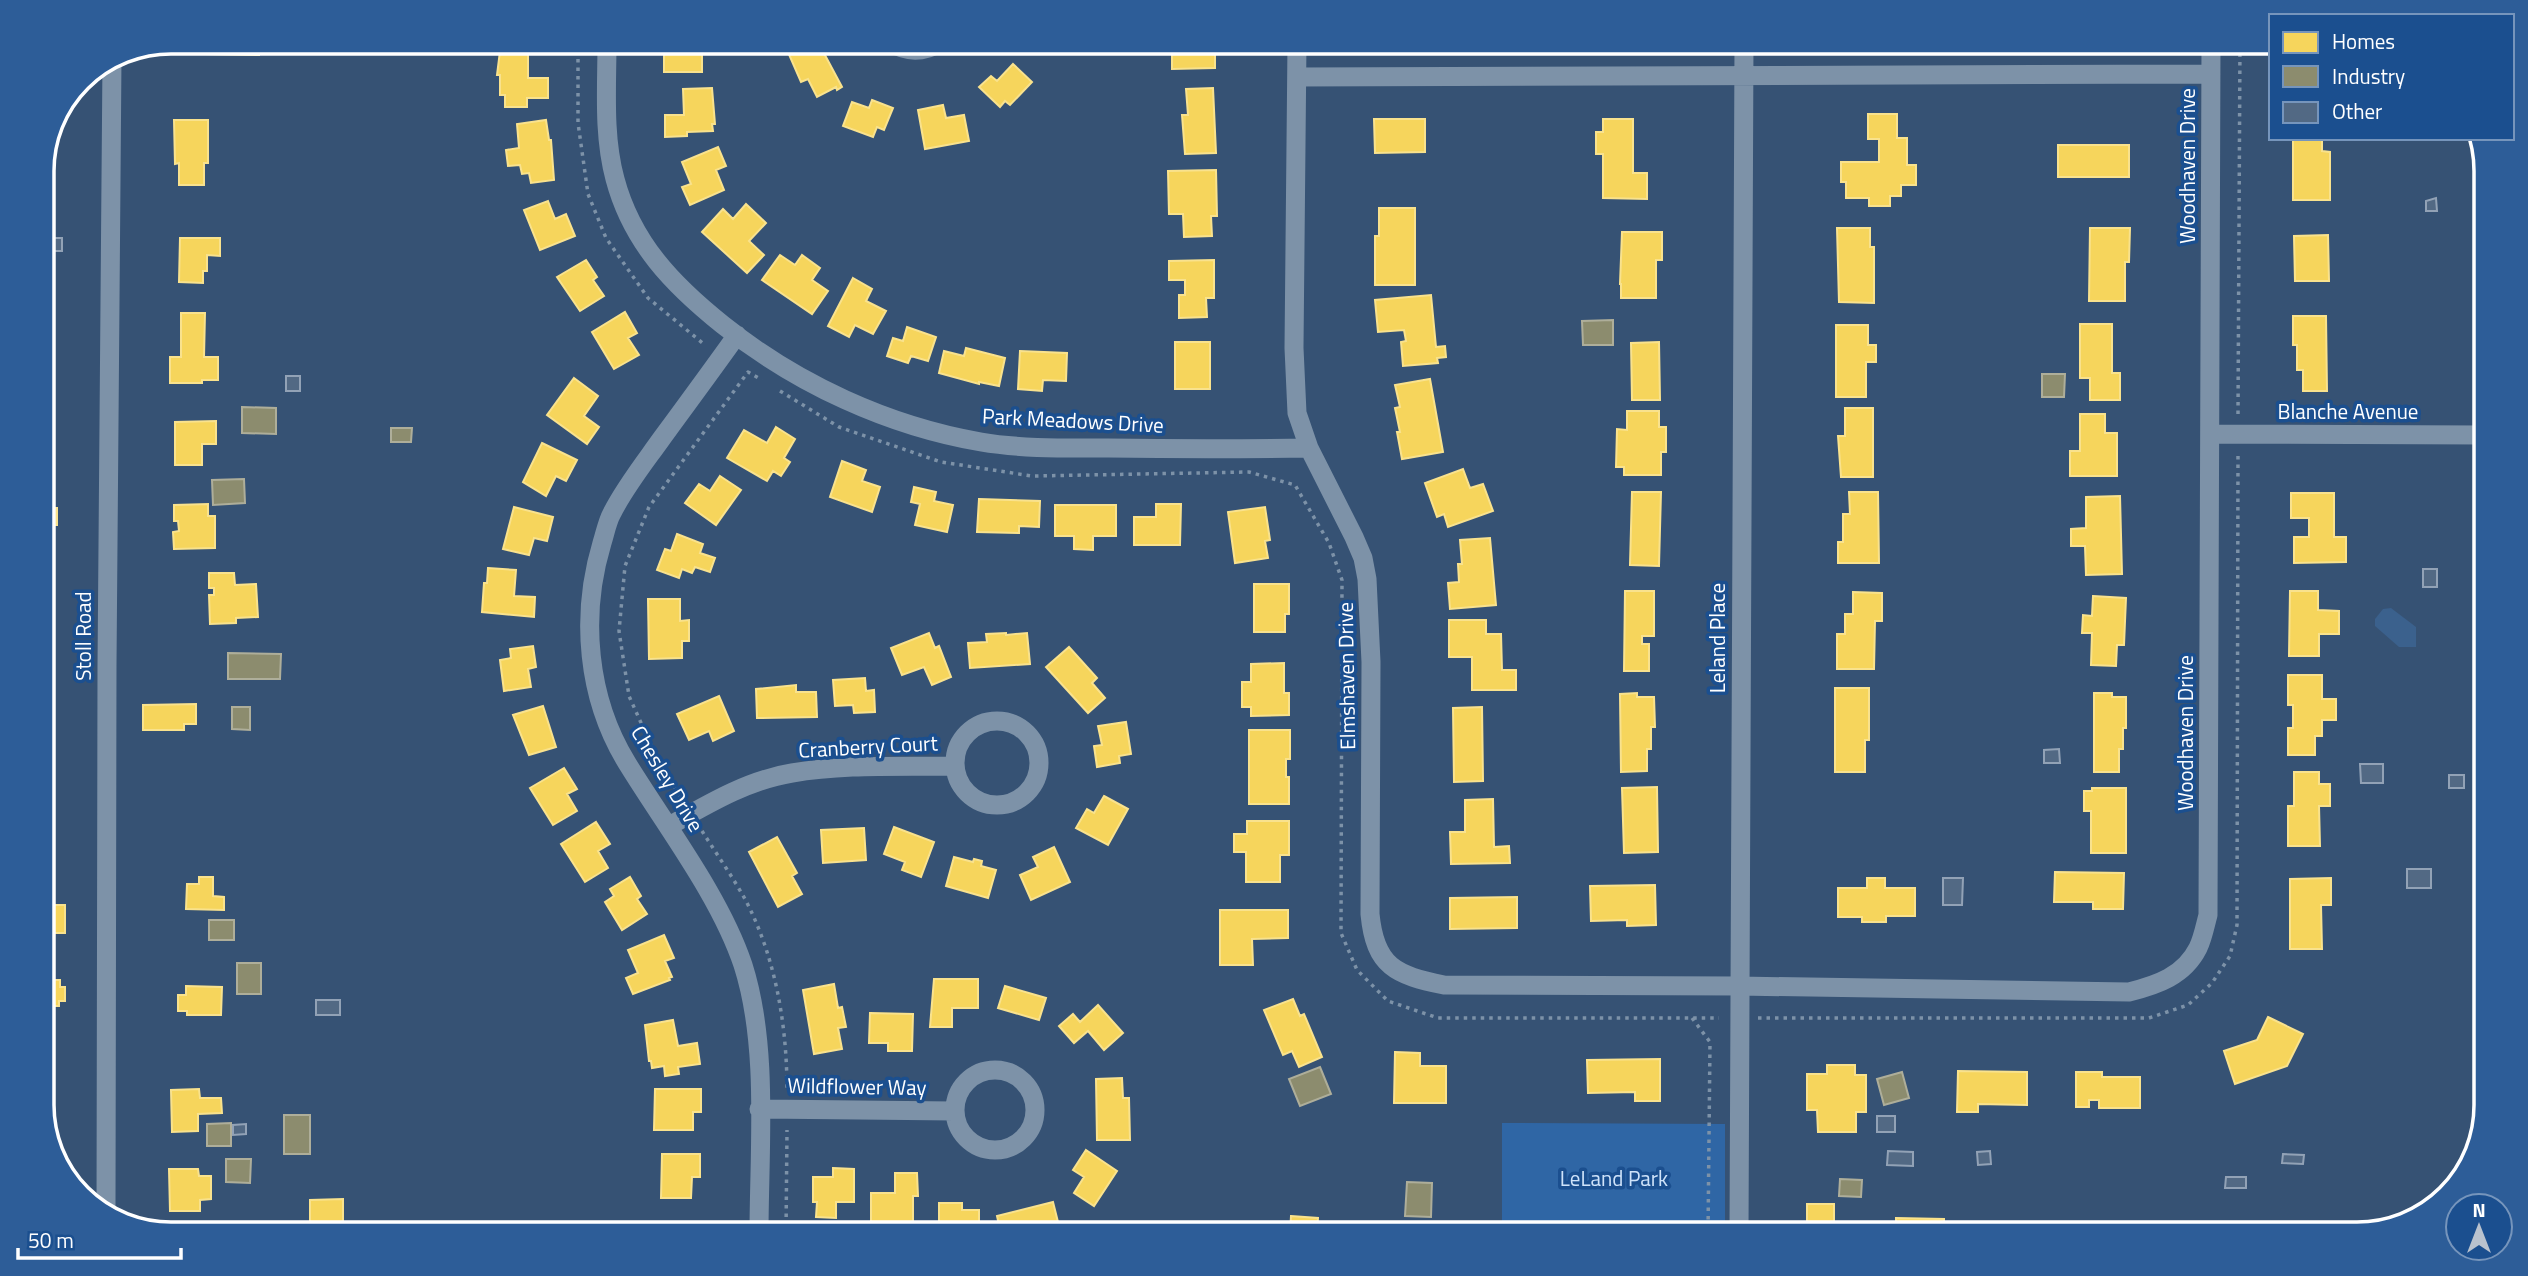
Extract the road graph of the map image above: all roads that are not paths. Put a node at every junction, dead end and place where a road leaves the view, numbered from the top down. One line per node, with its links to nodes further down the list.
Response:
1 (607, 54): 9 (street, Park Meadows Drive)
2 (1297, 54): 8 (street, Elmshaven Drive)
3 (1744, 54): 7 (street, Leland Place)
4 (2211, 54): 6 (street, Woodhaven Drive)
5 (113, 70): 18 (street, Stoll Road)
6 (2211, 74): 7 (street); 10 (street, Woodhaven Drive)
7 (1744, 75): 8 (street); 15 (street, Leland Place)
8 (1297, 77): 12 (street, Elmshaven Drive)
9 (737, 335): 12 (street, Park Meadows Drive); 14 (street, Chesley Drive)
10 (2211, 434): 11 (street, Blanche Avenue); 15 (street, Woodhaven Drive)
11 (2474, 435)
12 (1309, 448): 15 (street, Elmshaven Drive)
13 (954, 766): 13 (street, Cranberry Court); 14 (street, Cranberry Court)
14 (669, 826): 16 (street, Chesley Drive)
15 (1739, 986): 20 (street, Leland Place)
16 (759, 1109): 17 (street, Wildflower Way); 19 (street, Chesley Drive)
17 (954, 1111): 17 (street, Wildflower Way)
18 (106, 1202)
19 (759, 1222)
20 (1739, 1222)

